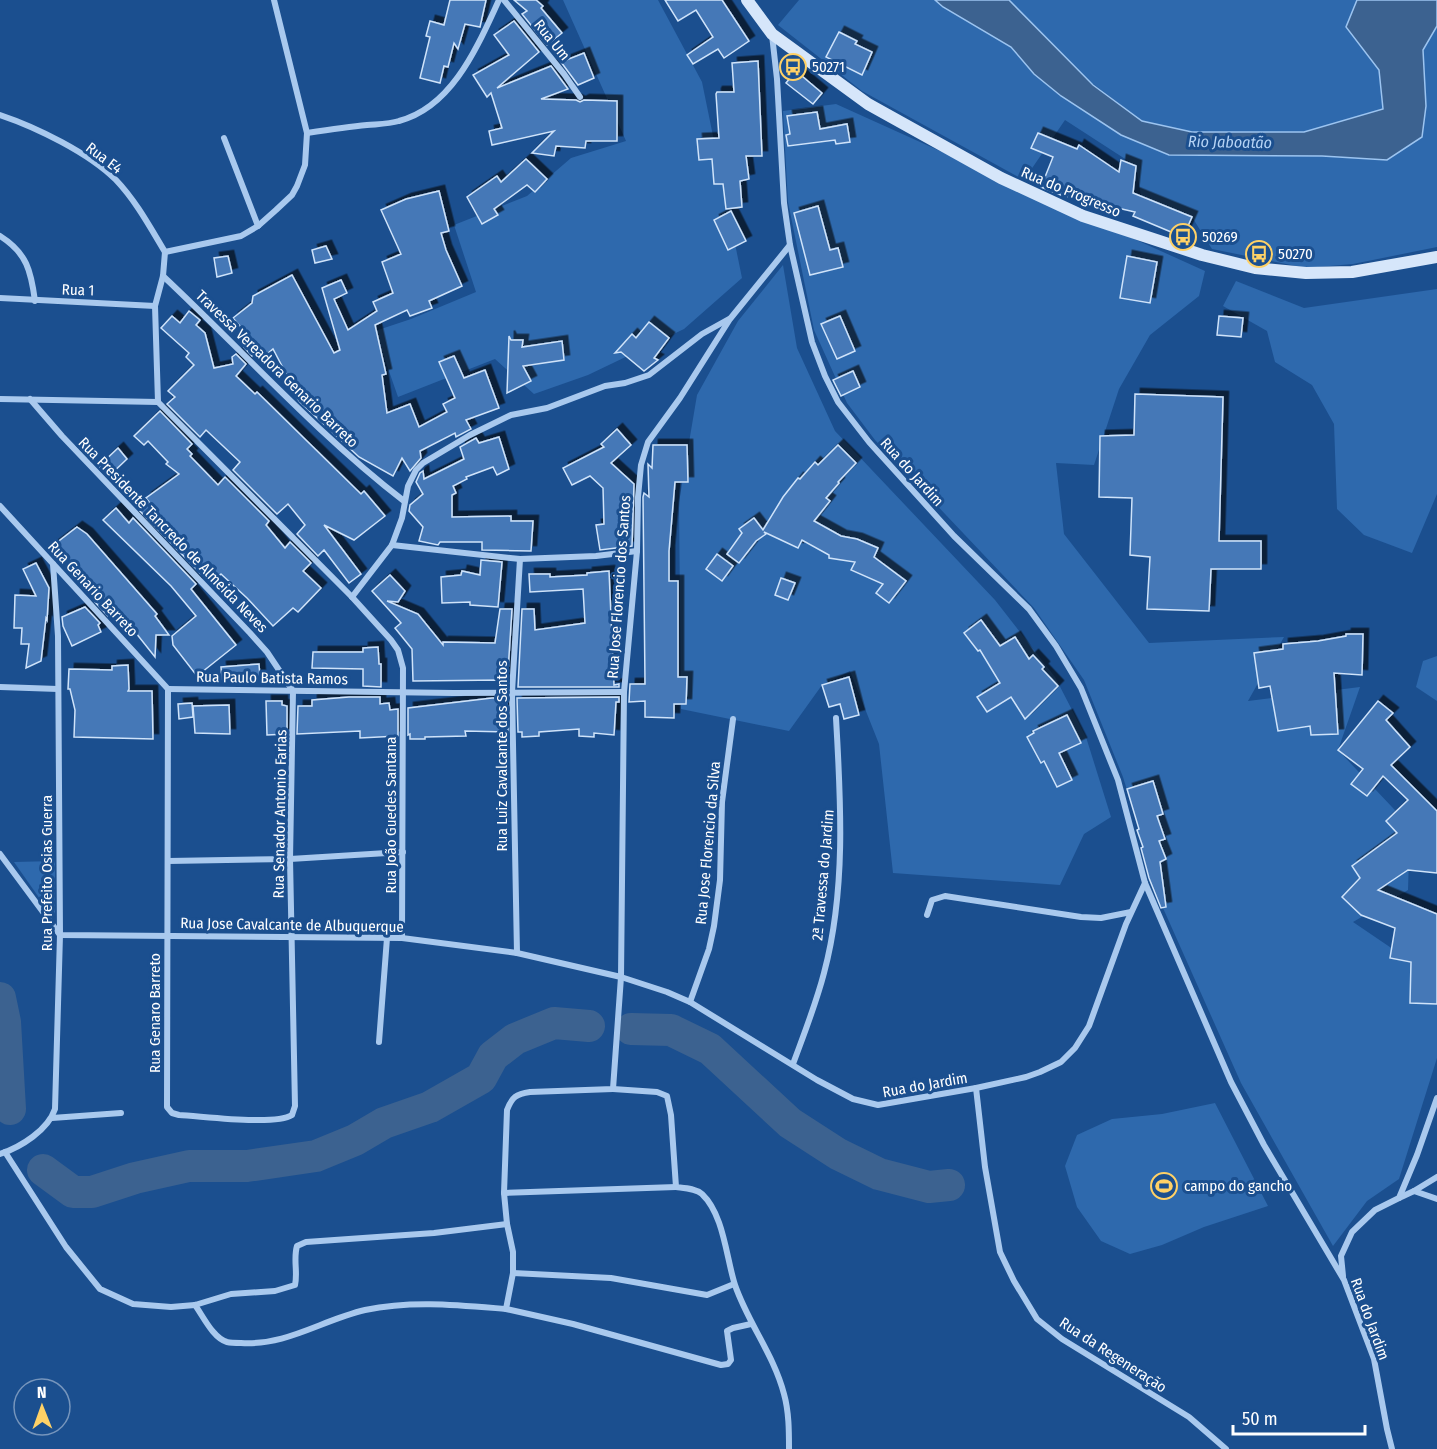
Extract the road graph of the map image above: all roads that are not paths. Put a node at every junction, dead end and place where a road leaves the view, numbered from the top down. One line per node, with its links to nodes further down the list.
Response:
1 (274, 0): 8 (street)
2 (499, 0): 8 (street)
3 (504, 0): 6 (street, Rua Um)
4 (747, 0): 5 (street, Rua do Progresso)
5 (772, 34): 12 (street, Rua do Jardim); 14 (street, Rua do Progresso)
6 (580, 97)
7 (0, 116): 13 (street, Rua E4)
8 (307, 133): 10 (street)
9 (224, 138): 10 (street)
10 (258, 226): 13 (street)
11 (0, 236): 17 (street)
12 (789, 245): 19 (street, Rua Jose Florencio dos Santos); 43 (street, Rua do Jardim)
13 (165, 252): 15 (street)
14 (1437, 257)
15 (163, 276): 18 (street); 23 (street, Travessa Vereadora Genario Barreto)
16 (0, 298): 17 (street, Rua 1)
17 (34, 301): 18 (street, Rua 1)
18 (155, 306): 22 (street)
19 (730, 319): 23 (street); 26 (street, Rua Jose Florencio dos Santos)
20 (0, 399): 21 (street)
21 (30, 399): 22 (street); 33 (street, Rua Presidente Tancredo de Almeida Neves)
22 (158, 402): 29 (street)
23 (404, 501): 25 (street)
24 (0, 506): 28 (street, Rua Genario Barreto)
25 (392, 545): 27 (street); 29 (street)
26 (637, 551): 27 (street); 36 (street, Rua Jose Florencio dos Santos)
27 (520, 560): 35 (street, Rua Luiz Cavalcante dos Santos)
28 (53, 564): 31 (street, Rua Genario Barreto); 32 (street, Rua Prefeito Osias Guerra)
29 (352, 597): 34 (street)
30 (0, 687): 32 (street)
31 (168, 688): 33 (street, Rua Paulo Batista Ramos); 42 (street)
32 (58, 689): 46 (street, Rua Prefeito Osias Guerra)
33 (293, 691): 34 (street, Rua Paulo Batista Ramos); 41 (street, Rua Senador Antonio Farias)
34 (403, 692): 35 (street, Rua Paulo Batista Ramos); 39 (street, Rua João Guedes Santana)
35 (512, 692): 36 (street, Rua Paulo Batista Ramos); 51 (street, Rua Luiz Cavalcante dos Santos)
36 (624, 692): 52 (street, Rua Jose Florencio dos Santos)
37 (836, 718): 55 (street, 2ª Travessa do Jardim)
38 (733, 719): 53 (street, Rua Jose Florencio da Silva)
39 (403, 852): 41 (street); 50 (street, Rua João Guedes Santana)
40 (0, 854): 46 (street)
41 (290, 859): 42 (street); 48 (street, Rua Senador Antonio Farias)
42 (168, 861): 47 (street)
43 (1145, 882): 44 (street, Rua do Jardim); 70 (street, Rua do Jardim)
44 (1131, 912): 45 (street); 56 (street, Rua do Jardim)
45 (927, 915)
46 (60, 935): 47 (street, Rua Jose Cavalcante de Albuquerque); 61 (street, Rua Prefeito Osias Guerra)
47 (168, 935): 48 (street, Rua Jose Cavalcante de Albuquerque); 58 (street, Rua Genaro Barreto)
48 (292, 937): 49 (street, Rua Jose Cavalcante de Albuquerque); 58 (street, Rua Senador Antonio Farias)
49 (387, 938): 50 (street, Rua Jose Cavalcante de Albuquerque); 54 (street)
50 (402, 938): 51 (street, Rua Jose Cavalcante de Albuquerque)
51 (517, 953): 52 (street, Rua Jose Cavalcante de Albuquerque)
52 (621, 977): 53 (street, Rua do Jardim); 57 (street, Rua Jose Florencio dos Santos)
53 (690, 1002): 55 (street, Rua do Jardim)
54 (379, 1042)
55 (793, 1064): 56 (street, Rua do Jardim)
56 (976, 1088): 79 (street, Rua da Regeneração)
57 (613, 1089): 64 (street); 66 (street)
58 (167, 1091)
59 (1437, 1098): 67 (street)
60 (121, 1113): 61 (street)
61 (52, 1118): 62 (street)
62 (2, 1153): 75 (street)
63 (1437, 1177): 65 (street)
64 (676, 1187): 66 (street); 74 (street)
65 (1414, 1191): 67 (street); 68 (street)
66 (504, 1193): 69 (street)
67 (1399, 1197): 71 (street)
68 (1437, 1199)
69 (507, 1224): 72 (street); 75 (street)
70 (1326, 1251): 71 (street); 73 (street, Rua do Jardim)
71 (1341, 1256): 73 (street)
72 (513, 1273): 74 (street); 76 (street)
73 (1344, 1280): 80 (street, Rua do Jardim)
74 (734, 1284): 77 (street)
75 (195, 1305): 76 (street)
76 (506, 1309): 77 (street)
77 (751, 1324): 78 (street)
78 (789, 1449)
79 (1227, 1449)
80 (1392, 1449)

